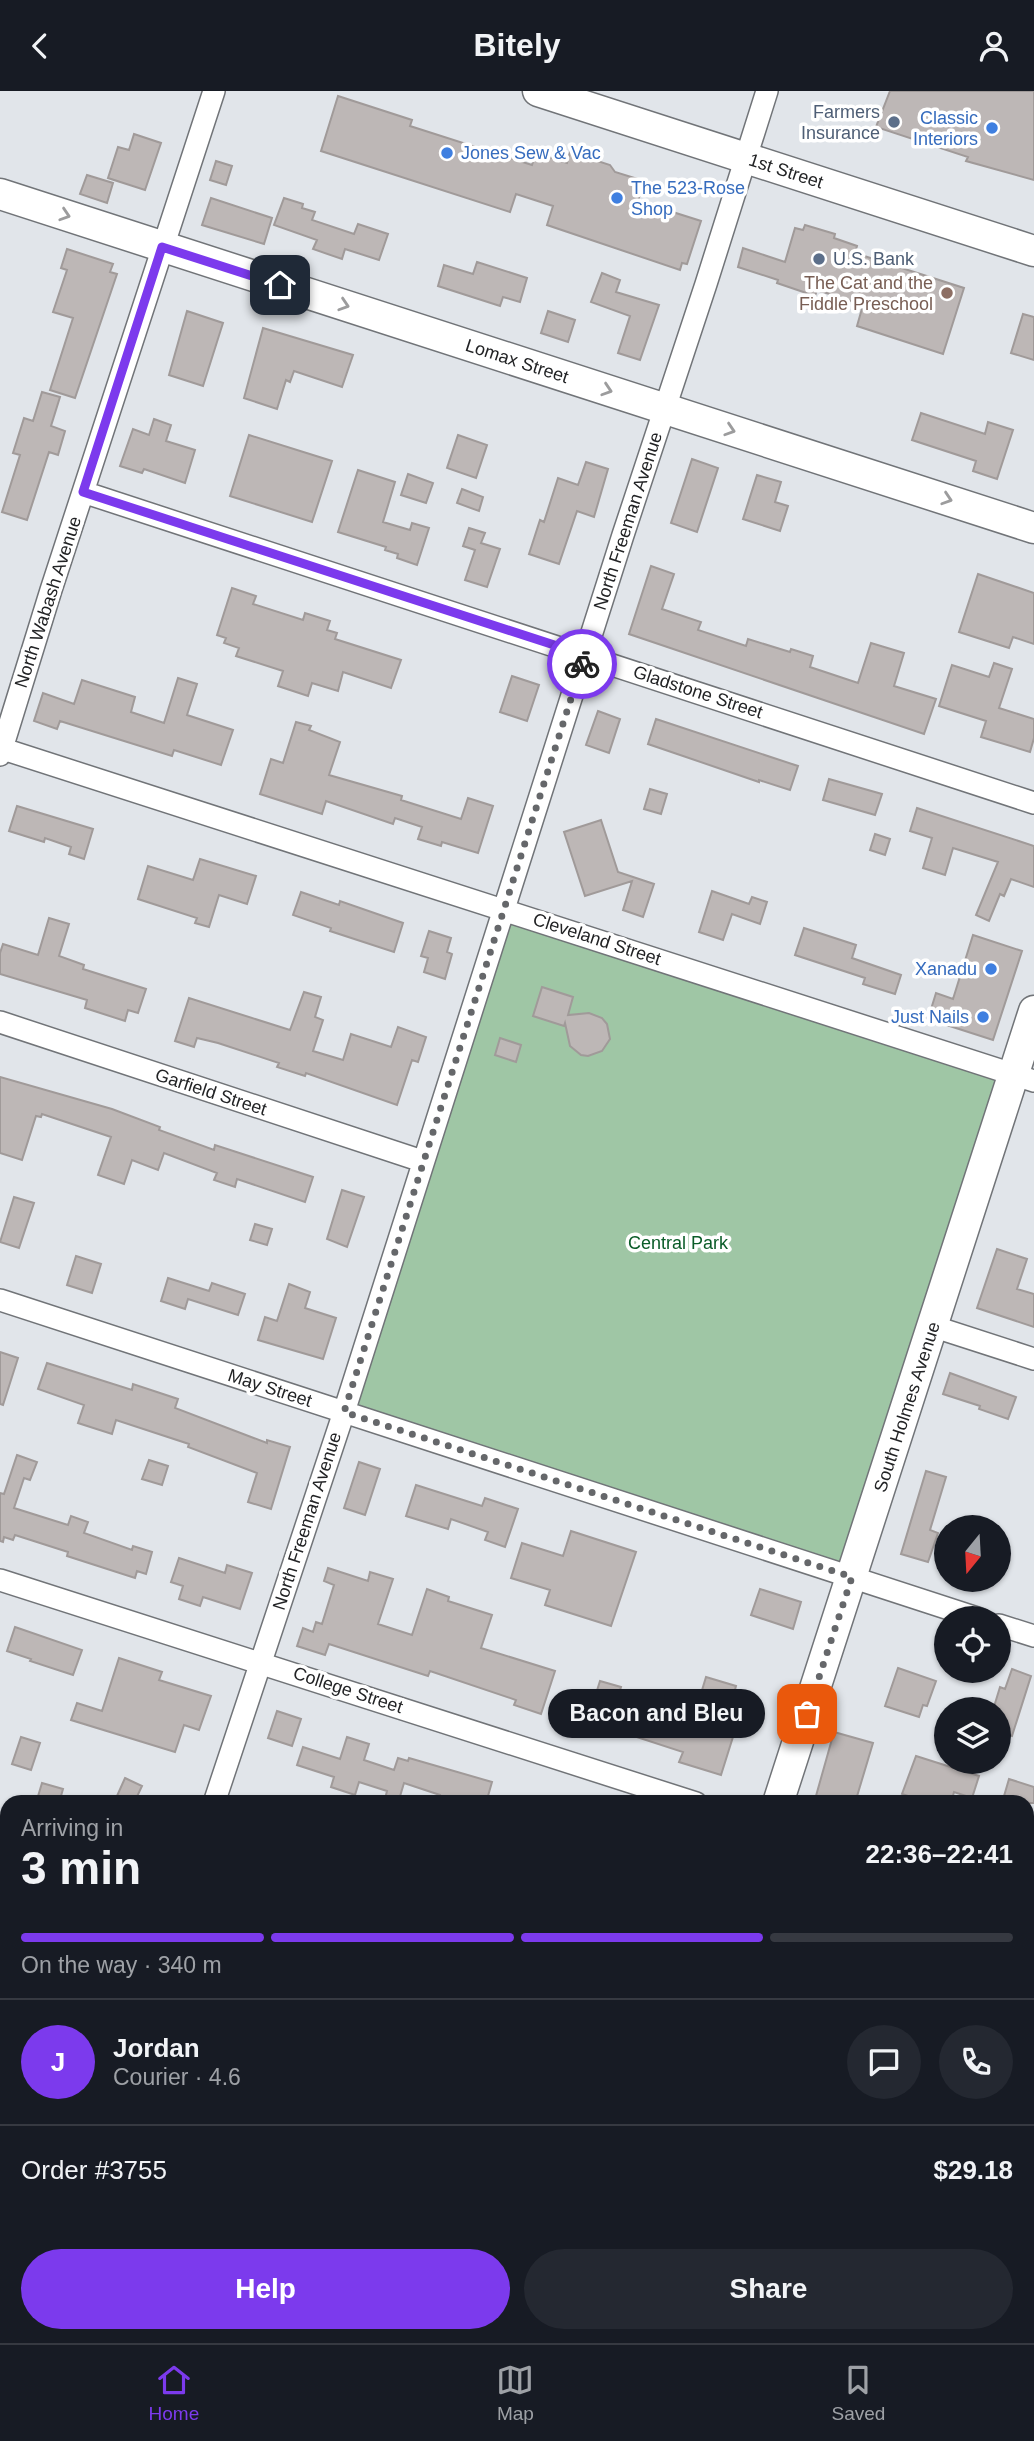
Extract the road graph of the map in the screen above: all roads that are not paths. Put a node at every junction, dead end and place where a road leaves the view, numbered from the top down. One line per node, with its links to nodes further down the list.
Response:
1 (214, 91): 6 (street, North Wabash Avenue)
2 (538, 91): 4 (main road, 1st Street)
3 (767, 91): 4 (street, North Freeman Avenue)
4 (745, 158): 7 (main road, 1st Street); 8 (street, North Freeman Avenue)
5 (0, 194): 6 (main road, Lomax Street, one-way to 6)
6 (162, 247): 8 (main road, Lomax Street, one-way to 8); 9 (street, North Wabash Avenue)
7 (1034, 251)
8 (666, 408): 10 (main road, Lomax Street, one-way to 10); 11 (street, North Freeman Avenue)
9 (83, 492): 11 (street, Gladstone Street); 12 (street, North Wabash Avenue)
10 (1034, 528)
11 (585, 655): 13 (street, Gladstone Street); 14 (street, North Freeman Avenue)
12 (1, 750): 14 (street, Cleveland Street)
13 (1034, 803)
14 (505, 909): 17 (street, Cleveland Street); 18 (street, North Freeman Avenue)
15 (1034, 1011): 17 (main road, South Holmes Avenue)
16 (0, 1022): 18 (street, Garfield Street)
17 (1023, 1078): 20 (main road, South Holmes Avenue)
18 (422, 1161): 22 (street, North Freeman Avenue)
19 (0, 1300): 22 (street, May Street)
20 (932, 1326): 21 (street); 23 (main road, South Holmes Avenue)
21 (1034, 1359)
22 (344, 1412): 23 (street, May Street); 28 (street, North Freeman Avenue)
23 (852, 1577): 25 (street, May Street); 31 (main road, South Holmes Avenue)
24 (0, 1580): 28 (street, College Street)
25 (940, 1606)
26 (1011, 1629): 27 (street)
27 (1034, 1636)
28 (260, 1662): 29 (street, North Freeman Avenue); 30 (street, College Street)
29 (217, 1795)
30 (671, 1795)
31 (781, 1795)

